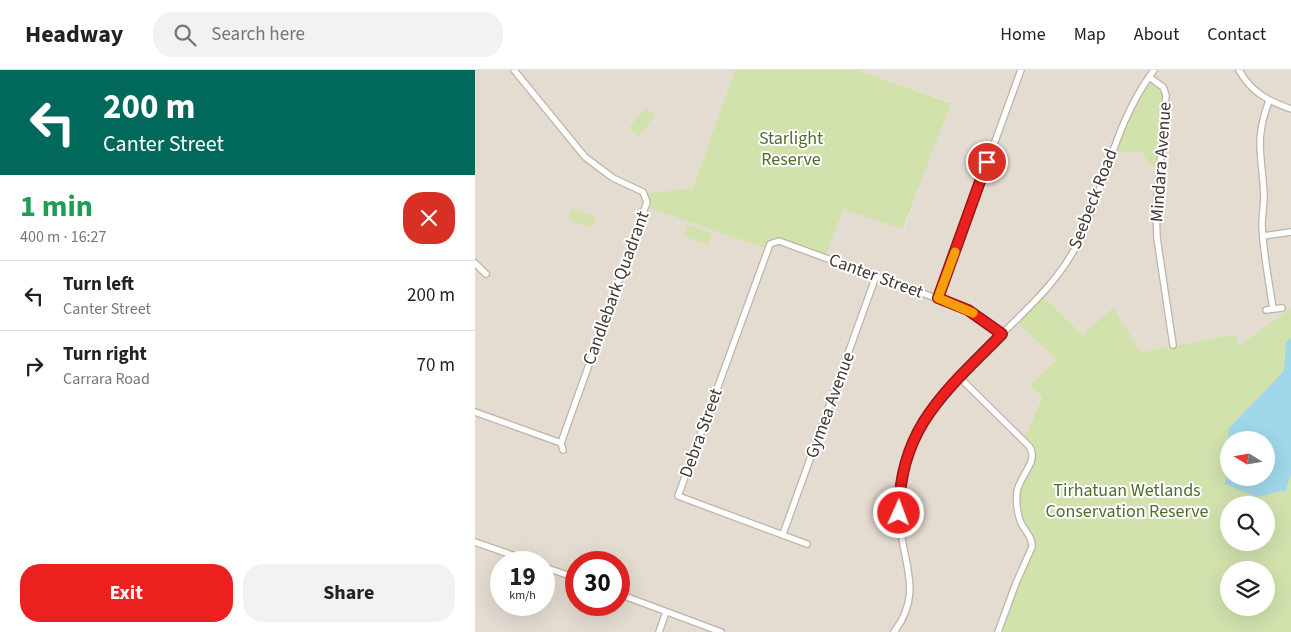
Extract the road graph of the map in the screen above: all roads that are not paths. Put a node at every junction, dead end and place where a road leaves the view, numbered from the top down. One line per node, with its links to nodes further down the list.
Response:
1 (514, 70): 20 (street, Candlebark Quadrant)
2 (1021, 70): 14 (street)
3 (1154, 70): 5 (street, Seebeck Road)
4 (1239, 70): 6 (street)
5 (1149, 77): 16 (street, Seebeck Road); 17 (street, Mindara Avenue)
6 (1269, 101): 7 (street); 9 (street)
7 (1291, 109)
8 (1291, 232): 9 (street)
9 (1263, 236): 15 (street)
10 (773, 241): 13 (street, Canter Street); 22 (street, Debra Street)
11 (475, 263): 12 (street)
12 (486, 274)
13 (876, 276): 14 (street, Canter Street); 22 (street, Gymea Avenue)
14 (938, 298): 16 (street, Canter Street)
15 (1282, 308)
16 (1002, 334): 18 (street, Seebeck Road)
17 (1173, 344)
18 (959, 377): 30 (street, Seebeck Road); 31 (street)
19 (475, 412): 20 (street)
20 (561, 442): 21 (street)
21 (563, 450)
22 (783, 534): 24 (street, Debra Street)
23 (475, 542): 25 (street)
24 (807, 544)
25 (501, 551)
26 (630, 598): 27 (street)
27 (666, 612): 28 (street); 29 (street)
28 (659, 632)
29 (721, 632)
30 (894, 632)
31 (998, 632)

